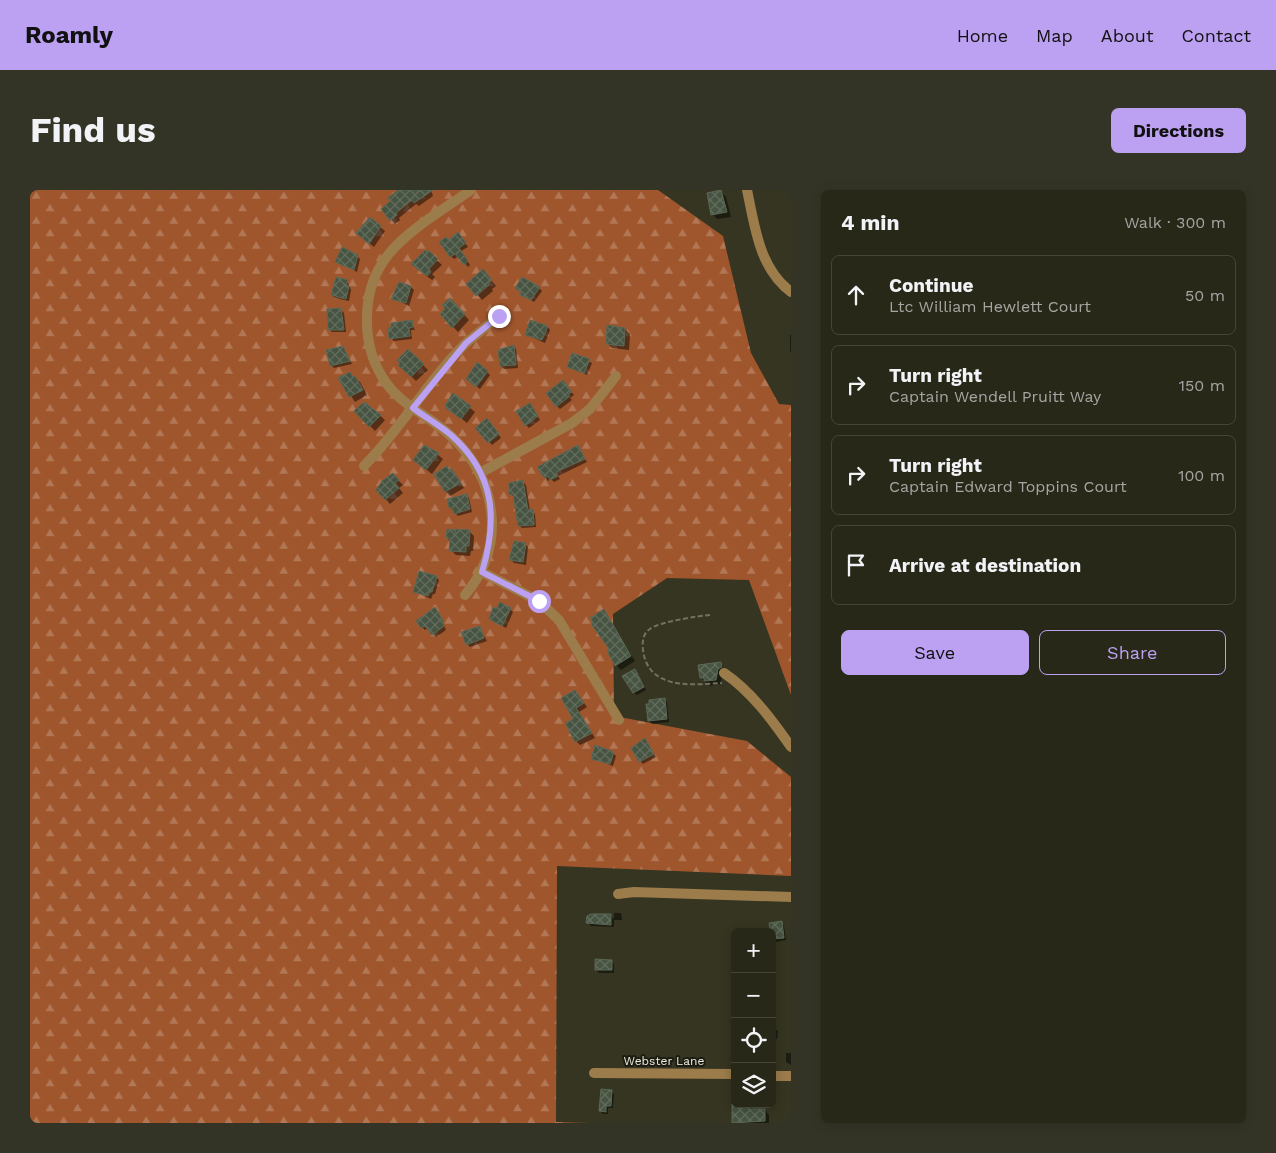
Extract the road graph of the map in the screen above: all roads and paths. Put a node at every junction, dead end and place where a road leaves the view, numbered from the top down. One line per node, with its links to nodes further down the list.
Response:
1 (471, 190): 6 (street)
2 (747, 190): 3 (street)
3 (791, 292)
4 (499, 316): 6 (street)
5 (616, 376): 8 (street)
6 (413, 408): 7 (street); 8 (street)
7 (364, 466)
8 (480, 473): 9 (street)
9 (482, 572): 10 (street); 14 (street)
10 (465, 595)
11 (710, 615): 13 (path)
12 (724, 673): 13 (street)
13 (736, 682): 15 (street)
14 (618, 720)
15 (791, 747)
16 (618, 894): 17 (street)
17 (791, 897)
18 (594, 1073): 19 (street, Webster Lane)
19 (731, 1074)
20 (776, 1076): 21 (street)
21 (791, 1076)

